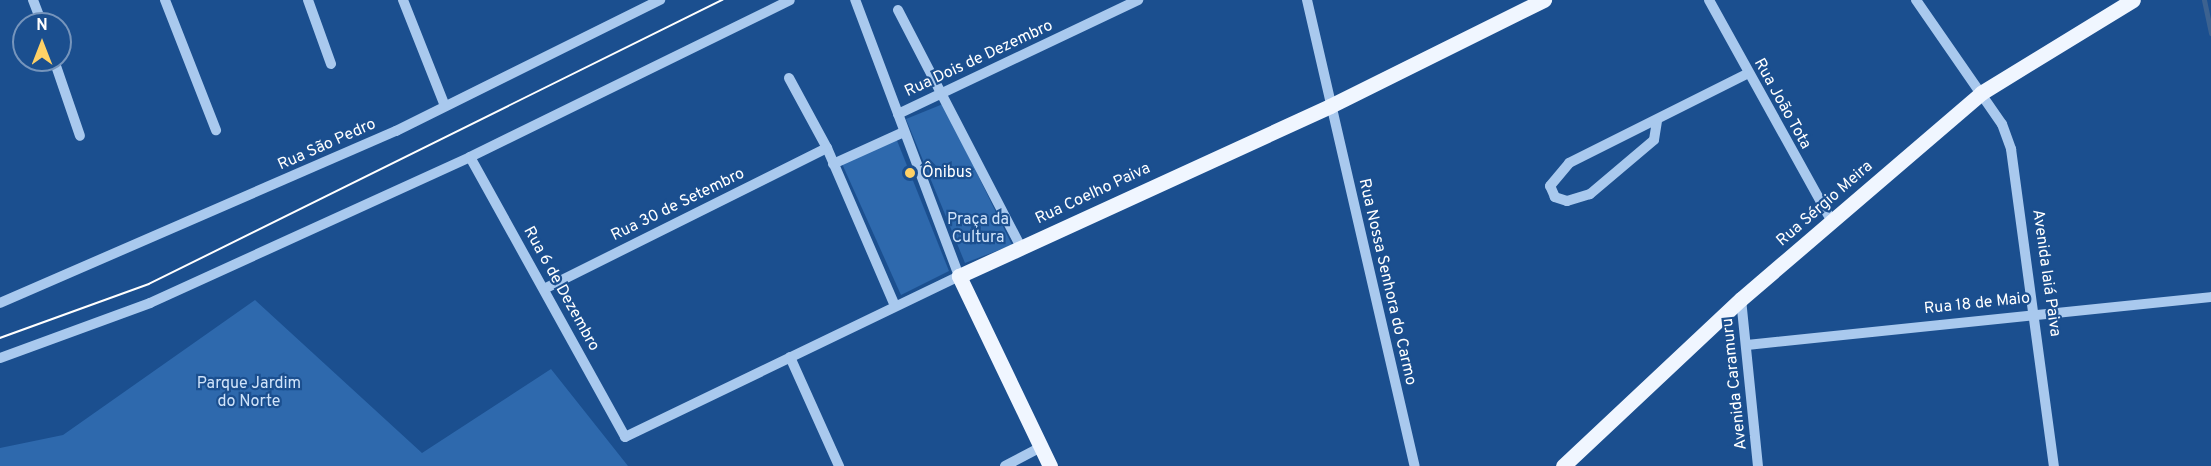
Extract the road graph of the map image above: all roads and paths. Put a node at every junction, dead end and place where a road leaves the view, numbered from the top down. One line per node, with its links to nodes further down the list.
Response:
1 (165, 0): 24 (street)
2 (308, 0): 14 (street)
3 (403, 0): 20 (street)
4 (660, 0): 20 (street, Rua São Pedro)
5 (790, 0): 28 (street)
6 (855, 0): 22 (street)
7 (1138, 0): 18 (street, Rua Dois de Dezembro)
8 (1307, 0): 21 (street, Rua Nossa Senhora do Carmo)
9 (1544, 0): 21 (main road, Rua Coelho Paiva)
10 (1710, 0): 16 (street, Rua João Tota)
11 (1916, 0): 19 (street, Avenida Iaiá Paiva)
12 (2133, 0): 19 (main road, Rua Sérgio Meira)
13 (898, 10): 18 (street)
14 (331, 63)
15 (58, 72): 26 (street)
16 (1747, 74): 23 (street); 30 (street, Rua João Tota)
17 (789, 78): 27 (street)
18 (942, 93): 22 (street, Rua Dois de Dezembro); 31 (street)
19 (1981, 93): 30 (main road, Rua Sérgio Meira); 38 (street, Avenida Iaiá Paiva)
20 (445, 106): 36 (street, Rua São Pedro)
21 (1330, 106): 31 (main road, Rua Coelho Paiva); 47 (street, Rua Nossa Senhora do Carmo)
22 (898, 114): 25 (street)
23 (1657, 121): 23 (street)
24 (216, 130)
25 (904, 132): 29 (street); 32 (street)
26 (80, 136)
27 (826, 148): 29 (street); 33 (street, Rua 30 de Setembro)
28 (470, 157): 33 (street, Rua 6 de Dezembro); 40 (street)
29 (833, 164): 37 (street)
30 (1832, 222): 35 (main road, Rua Sérgio Meira)
31 (1020, 247): 32 (main road, Rua Coelho Paiva)
32 (959, 276): 37 (street, Rua Coelho Paiva); 43 (main road)
33 (544, 289): 42 (street, Rua 6 de Dezembro)
34 (2211, 297): 38 (street, Rua 18 de Maio)
35 (1741, 299): 39 (street, Avenida Caramuru); 48 (main road, Rua Sérgio Meira)
36 (0, 303)
37 (895, 306): 41 (street, Rua Coelho Paiva)
38 (2037, 312): 39 (street, Rua 18 de Maio); 50 (street, Avenida Iaiá Paiva)
39 (1747, 345): 49 (street, Avenida Caramuru)
40 (0, 357)
41 (790, 357): 42 (street, Rua Coelho Paiva); 44 (street)
42 (625, 436)
43 (1041, 447): 45 (street); 46 (main road)
44 (839, 466)
45 (1005, 466)
46 (1050, 466)
47 (1415, 466)
48 (1563, 466)
49 (1758, 466)
50 (2055, 466)

